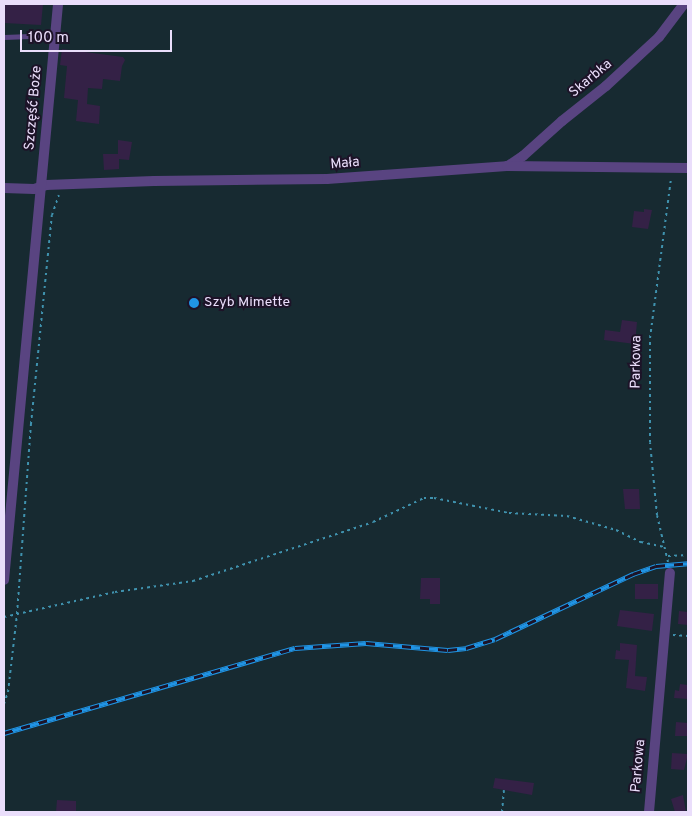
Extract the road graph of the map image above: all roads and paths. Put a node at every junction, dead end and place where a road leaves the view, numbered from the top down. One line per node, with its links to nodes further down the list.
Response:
1 (58, 4): 3 (street, Szczęść Boże)
2 (684, 4): 5 (street, Skarbka)
3 (55, 36): 4 (lane); 9 (street, Szczęść Boże)
4 (4, 37)
5 (508, 166): 6 (street, Mała); 8 (street, Mała)
6 (672, 168): 7 (street, Mała); 11 (path, Parkowa)
7 (688, 168)
8 (61, 184): 9 (street, Mała); 15 (path)
9 (41, 186): 10 (street, Mała); 14 (street, Szczęść Boże)
10 (4, 188)
11 (665, 547): 12 (path, Parkowa); 15 (path)
12 (688, 555)
13 (670, 573): 17 (street, Parkowa)
14 (4, 580)
15 (17, 614): 16 (path); 19 (path)
16 (4, 618)
17 (666, 634): 18 (path); 22 (street, Parkowa)
18 (688, 636)
19 (4, 704)
20 (504, 790): 21 (path)
21 (502, 812)
22 (649, 812)

